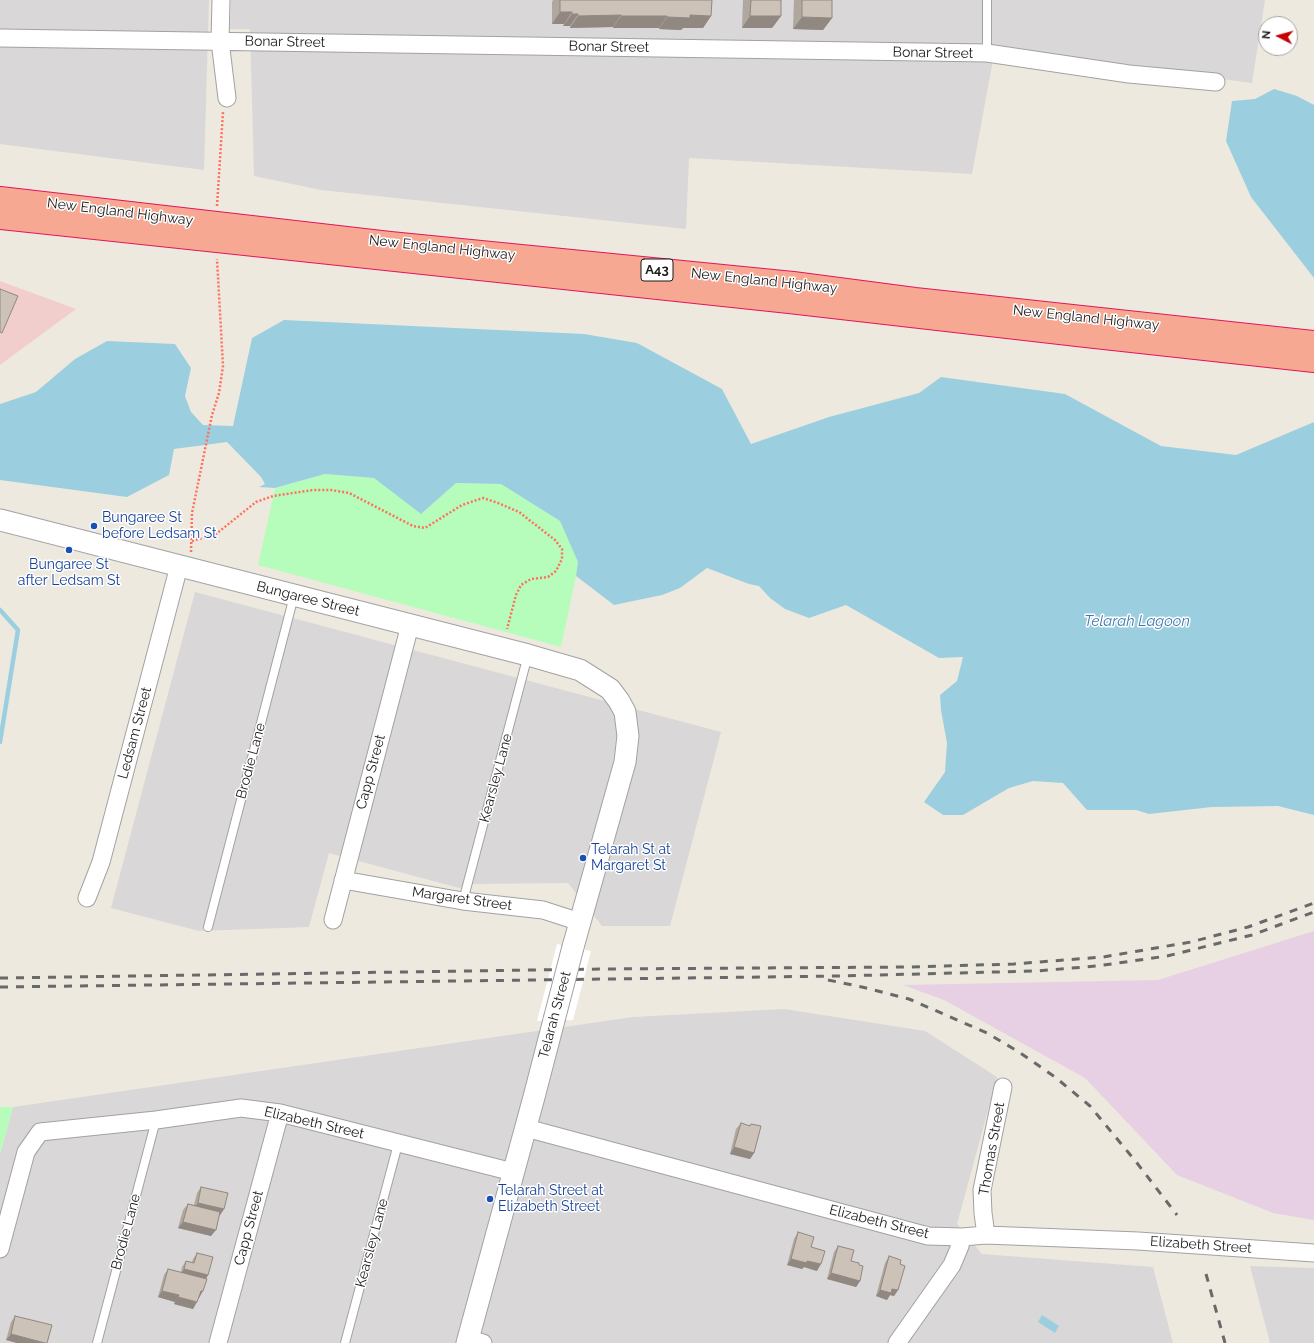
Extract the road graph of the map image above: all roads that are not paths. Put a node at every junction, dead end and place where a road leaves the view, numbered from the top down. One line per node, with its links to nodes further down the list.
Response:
1 (220, 0): 4 (street)
2 (987, 0): 5 (lane)
3 (0, 38): 4 (street, Bonar Street)
4 (220, 41): 5 (street, Bonar Street); 7 (street)
5 (987, 53): 6 (street, Bonar Street)
6 (1216, 82)
7 (227, 98)
8 (0, 198): 10 (highway, New England Highway / A43)
9 (0, 218): 11 (highway, New England Highway / A43)
10 (1314, 342)
11 (1314, 361)
12 (0, 520): 13 (street, Bungaree Street)
13 (185, 561): 14 (street, Bungaree Street); 19 (street, Ledsam Street)
14 (294, 596): 15 (street, Bungaree Street); 23 (lane, Brodie Lane)
15 (410, 625): 16 (street, Bungaree Street); 18 (street, Capp Street)
16 (528, 655): 17 (street, Bungaree Street); 20 (lane, Kearsley Lane)
17 (610, 689): 22 (street, Telarah Street)
18 (343, 880): 20 (street, Margaret Street); 21 (street, Capp Street)
19 (87, 898)
20 (463, 901): 22 (street, Margaret Street)
21 (333, 920)
22 (580, 922): 27 (street, Telarah Street, bridge)
23 (208, 927)
24 (1003, 1087): 30 (street, Thomas Street)
25 (280, 1113): 26 (street, Elizabeth Street); 28 (street, Elizabeth Street); 36 (street, Capp Street)
26 (156, 1120): 32 (street, Elizabeth Street); 35 (lane, Brodie Lane)
27 (526, 1128): 29 (street, Telarah Street); 31 (street, Elizabeth Street)
28 (398, 1144): 29 (street, Elizabeth Street); 37 (lane, Kearsley Lane)
29 (513, 1172): 34 (street, Telarah Street)
30 (986, 1235): 31 (street, Elizabeth Street); 33 (street, Elizabeth Street)
31 (962, 1237): 38 (street)
32 (0, 1248)
33 (1314, 1253)
34 (473, 1342)
35 (97, 1343)
36 (218, 1343)
37 (345, 1343)
38 (897, 1343)

